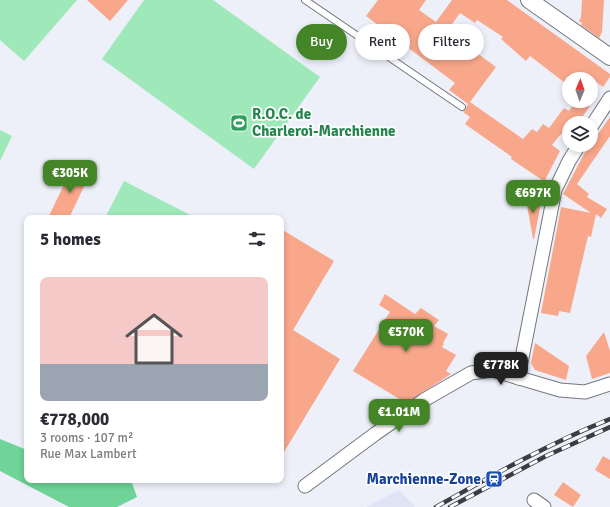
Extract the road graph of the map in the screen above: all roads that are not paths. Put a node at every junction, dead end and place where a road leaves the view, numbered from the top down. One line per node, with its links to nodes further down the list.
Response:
1 (306, 0): 5 (lane)
2 (529, 0): 3 (street)
3 (610, 58)
4 (610, 98): 6 (street)
5 (462, 107)
6 (598, 116)
7 (575, 152): 8 (street)
8 (518, 378): 9 (street); 10 (street)
9 (610, 384)
10 (305, 486)

